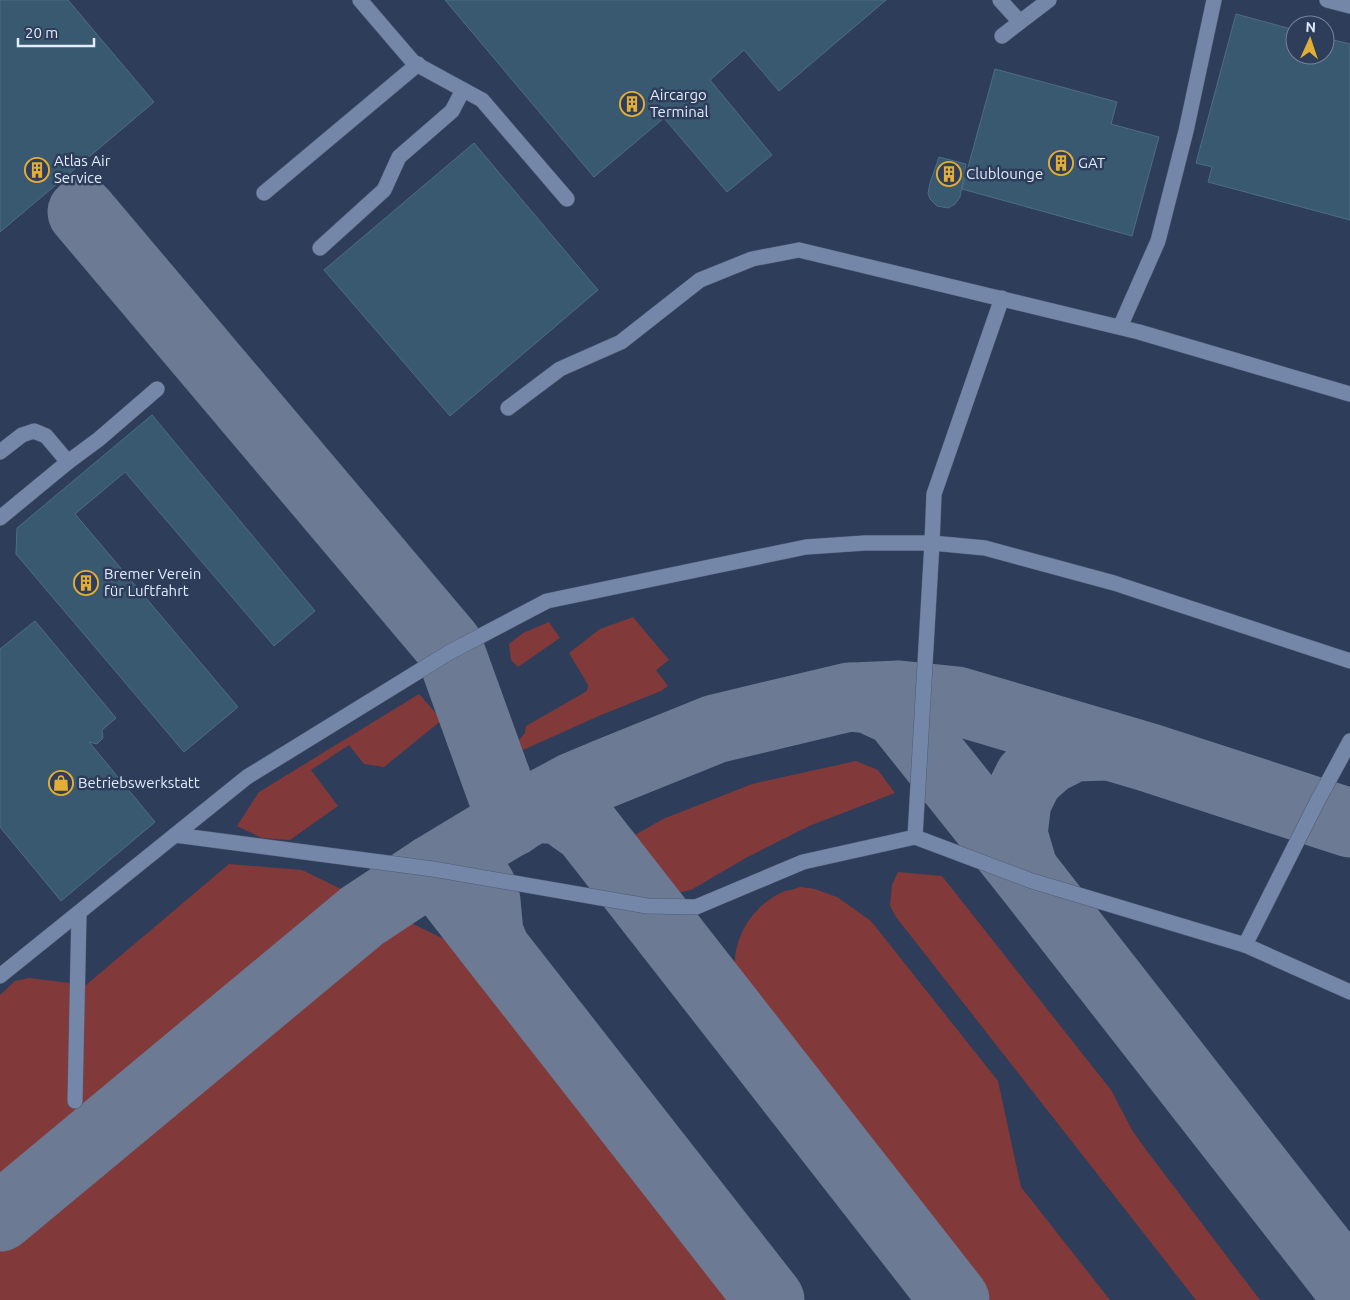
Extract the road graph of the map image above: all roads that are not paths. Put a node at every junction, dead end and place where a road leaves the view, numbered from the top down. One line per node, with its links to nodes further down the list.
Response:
1 (360, 0): 9 (lane)
2 (1000, 0): 7 (lane)
3 (1049, 0): 7 (lane)
4 (1214, 0): 15 (lane)
5 (1326, 0): 6 (lane)
6 (1350, 6)
7 (1020, 22): 8 (lane)
8 (1002, 36)
9 (418, 64): 10 (lane); 11 (lane)
10 (464, 90): 12 (lane); 13 (lane)
11 (264, 193)
12 (566, 200)
13 (320, 248)
14 (1002, 298): 15 (lane); 18 (lane); 22 (lane)
15 (1120, 328): 17 (lane)
16 (157, 389): 20 (lane)
17 (1350, 394)
18 (508, 408)
19 (0, 452): 20 (lane)
20 (68, 462): 21 (lane)
21 (0, 518)
22 (932, 544): 23 (lane); 25 (lane); 26 (lane)
23 (1350, 661)
24 (1350, 741): 28 (lane)
25 (175, 835): 26 (lane); 27 (lane)
26 (915, 837): 28 (lane)
27 (79, 913): 29 (lane); 31 (lane)
28 (1245, 945): 30 (lane)
29 (0, 976)
30 (1350, 992)
31 (75, 1101)

